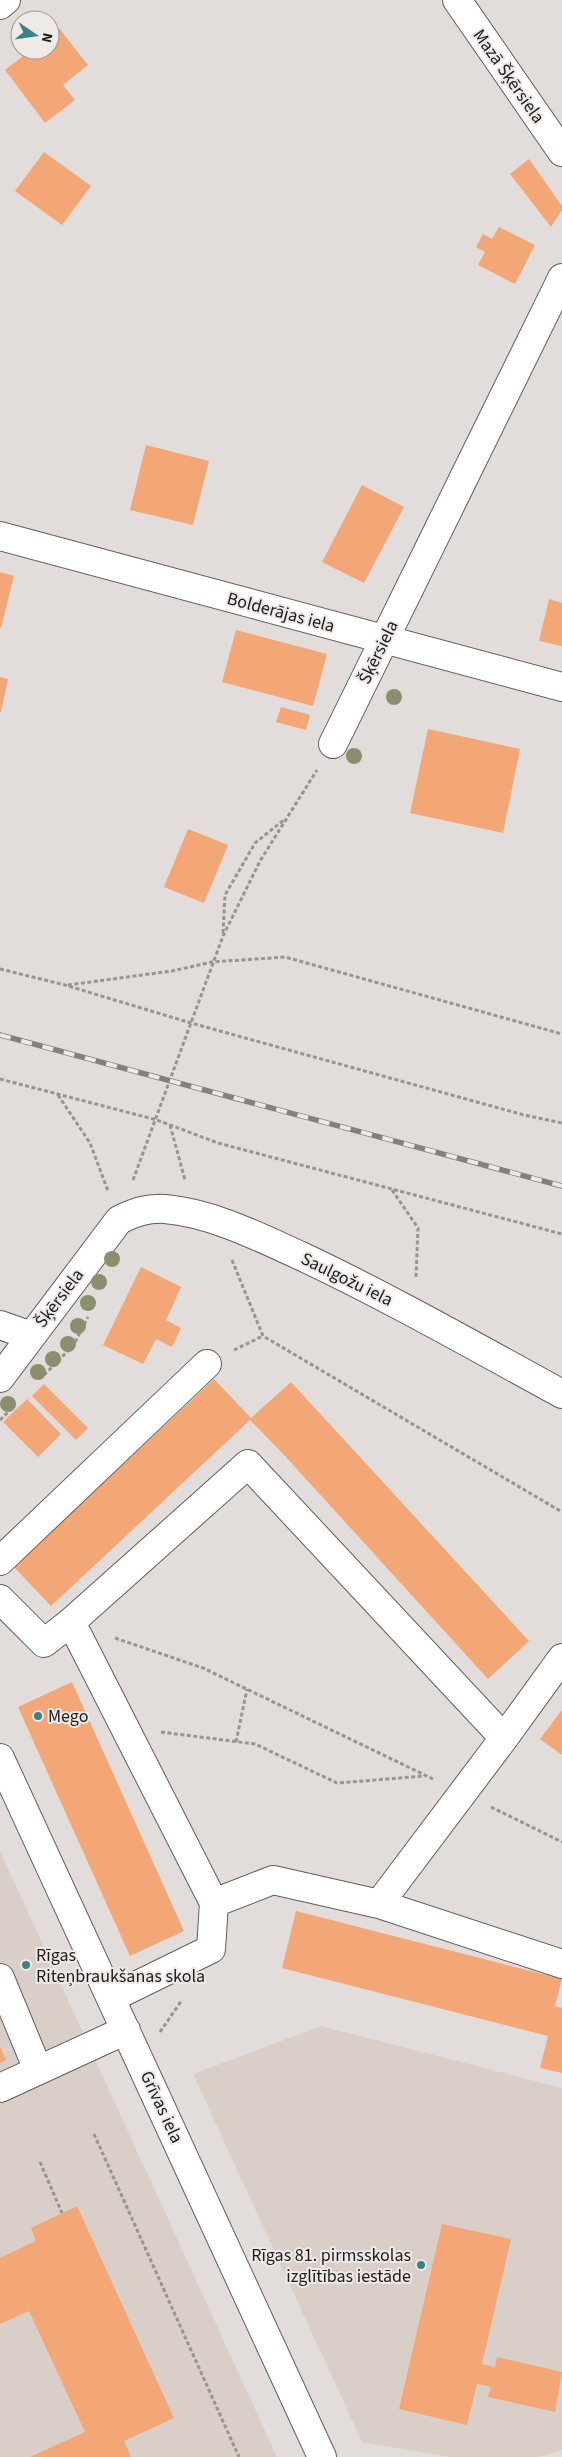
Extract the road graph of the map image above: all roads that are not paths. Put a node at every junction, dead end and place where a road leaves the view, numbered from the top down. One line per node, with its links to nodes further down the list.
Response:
1 (6, 0): 3 (street)
2 (456, 0): 4 (street, Mazā Šķērsiela)
3 (0, 5)
4 (562, 152)
5 (562, 278): 7 (street, Šķērsiela)
6 (0, 536): 7 (street, Bolderājas iela)
7 (384, 640): 8 (street, Bolderājas iela); 9 (street, Šķērsiela)
8 (562, 687)
9 (333, 744)
10 (119, 1220): 12 (street, Šķērsiela); 15 (street, Saulgožu iela)
11 (0, 1325): 12 (street)
12 (31, 1336): 14 (street, Šķērsiela)
13 (207, 1364): 16 (street)
14 (0, 1378)
15 (562, 1394)
16 (0, 1561)
17 (0, 1599): 18 (street)
18 (71, 1622): 20 (street); 22 (street)
19 (558, 1670): 20 (street)
20 (504, 1738): 23 (street)
21 (0, 1758): 26 (street, Grīvas iela)
22 (214, 1903): 23 (street); 26 (street)
23 (379, 1904): 24 (street)
24 (562, 1964)
25 (0, 1978): 28 (street)
26 (111, 1998): 27 (street, Grīvas iela)
27 (126, 2030): 28 (street); 30 (street, Grīvas iela)
28 (38, 2070): 29 (street)
29 (0, 2088)
30 (322, 2457)

